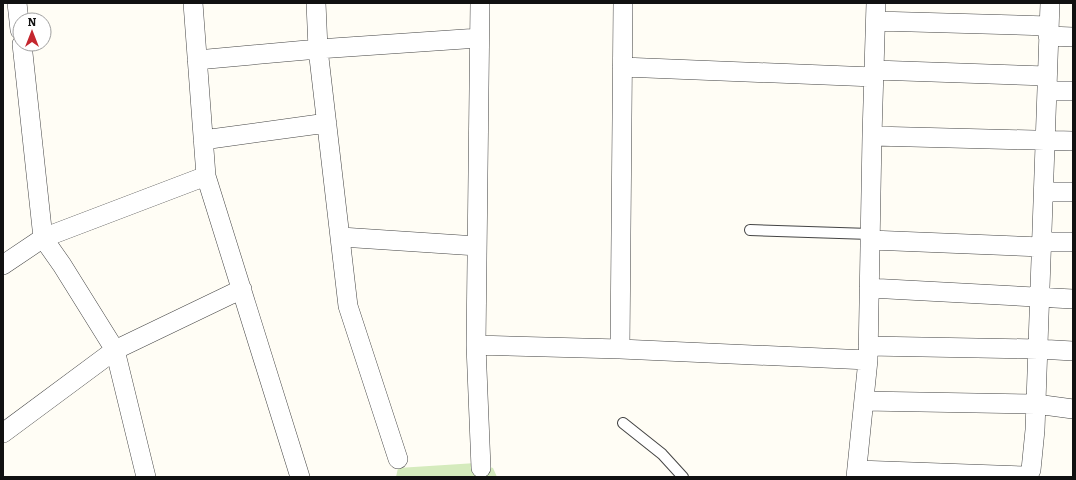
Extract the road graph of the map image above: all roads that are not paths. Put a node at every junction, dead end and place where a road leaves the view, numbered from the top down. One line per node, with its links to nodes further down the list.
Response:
1 (193, 3): 12 (street)
2 (316, 3): 10 (street)
3 (480, 3): 9 (street)
4 (623, 3): 13 (street)
5 (1050, 3): 7 (street)
6 (876, 12): 7 (street); 14 (street)
7 (1049, 31): 8 (street); 15 (street)
8 (1073, 37)
9 (479, 38): 10 (street); 31 (street)
10 (318, 49): 12 (street); 17 (street)
11 (23, 52): 28 (street)
12 (197, 60): 19 (street)
13 (622, 67): 14 (street); 38 (street)
14 (874, 73): 15 (street); 18 (street)
15 (1047, 84): 16 (street); 20 (street)
16 (1073, 91)
17 (327, 123): 19 (street); 26 (street)
18 (872, 136): 20 (street); 27 (street)
19 (203, 140): 22 (street)
20 (1045, 140): 21 (street); 23 (street)
21 (1073, 141)
22 (206, 176): 28 (street); 34 (street)
23 (1044, 192): 24 (street); 30 (street)
24 (1073, 192)
25 (750, 230): 27 (lane)
26 (341, 237): 31 (street); 48 (street)
27 (870, 237): 30 (street); 33 (street)
28 (43, 238): 32 (street); 40 (street)
29 (1073, 242): 30 (street)
30 (1042, 245): 35 (street)
31 (477, 246): 37 (street)
32 (3, 265)
33 (869, 288): 35 (street); 42 (street)
34 (242, 289): 40 (street); 52 (street)
35 (1040, 297): 36 (street); 39 (street)
36 (1073, 299)
37 (476, 345): 38 (street); 49 (street)
38 (620, 349): 42 (street)
39 (1038, 349): 41 (street); 42 (street); 44 (street)
40 (115, 350): 47 (street); 51 (street)
41 (1073, 351)
42 (868, 353): 43 (street)
43 (864, 400): 44 (street); 50 (street)
44 (1036, 404): 45 (street); 50 (street)
45 (1073, 409)
46 (623, 423): 53 (lane)
47 (3, 433)
48 (398, 459)
49 (481, 468)
50 (857, 474)
51 (146, 477)
52 (300, 477)
53 (683, 477)

